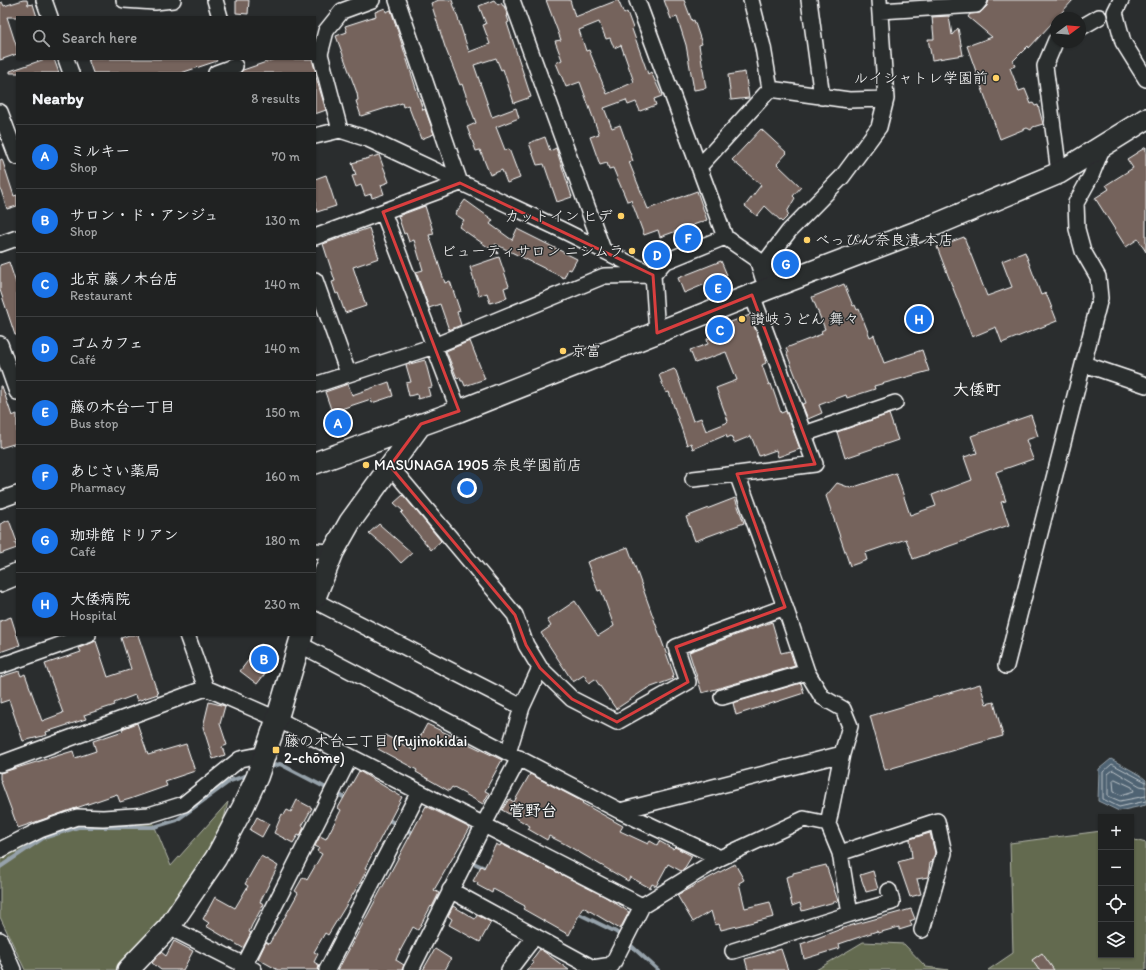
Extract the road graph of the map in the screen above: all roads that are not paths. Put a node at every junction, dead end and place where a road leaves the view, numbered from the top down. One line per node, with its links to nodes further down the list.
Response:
1 (44, 0): 14 (street)
2 (125, 0): 3 (street)
3 (172, 0)
4 (215, 0): 15 (street)
5 (372, 0): 29 (street)
6 (397, 0): 35 (street)
7 (512, 0): 41 (street)
8 (638, 0): 33 (street)
9 (751, 0): 24 (street)
10 (809, 0): 25 (street)
11 (980, 0): 13 (street)
12 (1121, 0): 23 (street)
13 (880, 6): 26 (street)
14 (50, 16)
15 (220, 16)
16 (1099, 17): 17 (street)
17 (1086, 25)
18 (1052, 48): 34 (street)
19 (66, 60): 21 (street)
20 (236, 66): 22 (street)
21 (71, 72)
22 (219, 72)
23 (1146, 79)
24 (770, 90): 25 (street); 33 (street)
25 (822, 97): 26 (street)
26 (886, 99): 44 (street)
27 (0, 112): 32 (street)
28 (1146, 119): 31 (street)
29 (340, 130): 30 (street); 35 (street)
30 (316, 136)
31 (1103, 146): 34 (street); 48 (street)
32 (12, 148)
33 (699, 167): 38 (street)
34 (1059, 173): 44 (street)
35 (460, 183): 36 (street); 41 (street)
36 (383, 212): 37 (street); 47 (street)
37 (316, 237)
38 (725, 237): 42 (street); 44 (street)
39 (16, 238): 40 (street)
40 (0, 244)
41 (602, 250): 42 (street)
42 (653, 275): 45 (street); 47 (street)
43 (316, 283): 49 (street)
44 (759, 292): 45 (street); 56 (street)
45 (657, 333): 54 (street)
46 (0, 344): 52 (street)
47 (434, 346): 49 (street); 54 (street)
48 (1084, 364): 51 (street); 73 (street)
49 (348, 373): 50 (street)
50 (316, 385)
51 (1146, 385)
52 (16, 389)
53 (895, 403): 56 (street)
54 (459, 411): 55 (street)
55 (421, 424): 57 (street); 58 (street)
56 (804, 434): 59 (street)
57 (316, 463)
58 (390, 466): 63 (street); 74 (street)
59 (737, 474): 60 (street); 68 (street)
60 (693, 479)
61 (16, 494): 62 (street)
62 (0, 500)
63 (324, 552): 66 (street)
64 (16, 574): 65 (street)
65 (0, 581)
66 (316, 593)
67 (316, 602): 78 (street)
68 (785, 607): 74 (street); 75 (street)
69 (85, 636): 72 (street)
70 (187, 636): 76 (street)
71 (300, 640): 79 (street); 82 (street)
72 (0, 666)
73 (1006, 666)
74 (540, 668): 78 (street)
75 (807, 672): 77 (street); 81 (street)
76 (206, 688): 79 (street); 84 (street)
77 (722, 697)
78 (522, 707): 82 (street)
79 (277, 719): 80 (street); 83 (street)
80 (264, 754): 89 (street); 96 (street)
81 (842, 754): 86 (street); 88 (street)
82 (513, 755): 86 (street); 87 (street)
83 (350, 757): 85 (street); 101 (street)
84 (0, 764)
85 (419, 792): 87 (street); 105 (street)
86 (620, 811): 91 (street)
87 (484, 824): 92 (street); 94 (street)
88 (828, 824): 90 (street); 91 (street)
89 (1, 845)
90 (840, 853): 95 (street); 97 (street)
91 (720, 858): 94 (street)
92 (450, 890): 98 (street); 106 (street)
93 (889, 891): 95 (street)
94 (642, 906): 102 (street)
95 (850, 914): 100 (street)
96 (168, 927): 101 (street); 104 (street)
97 (922, 930)
98 (535, 936): 102 (street); 107 (street)
99 (0, 940): 103 (street)
100 (733, 951)
101 (247, 968)
102 (592, 969)
103 (13, 970)
104 (128, 970)
105 (327, 970)
106 (411, 970)
107 (509, 970)

